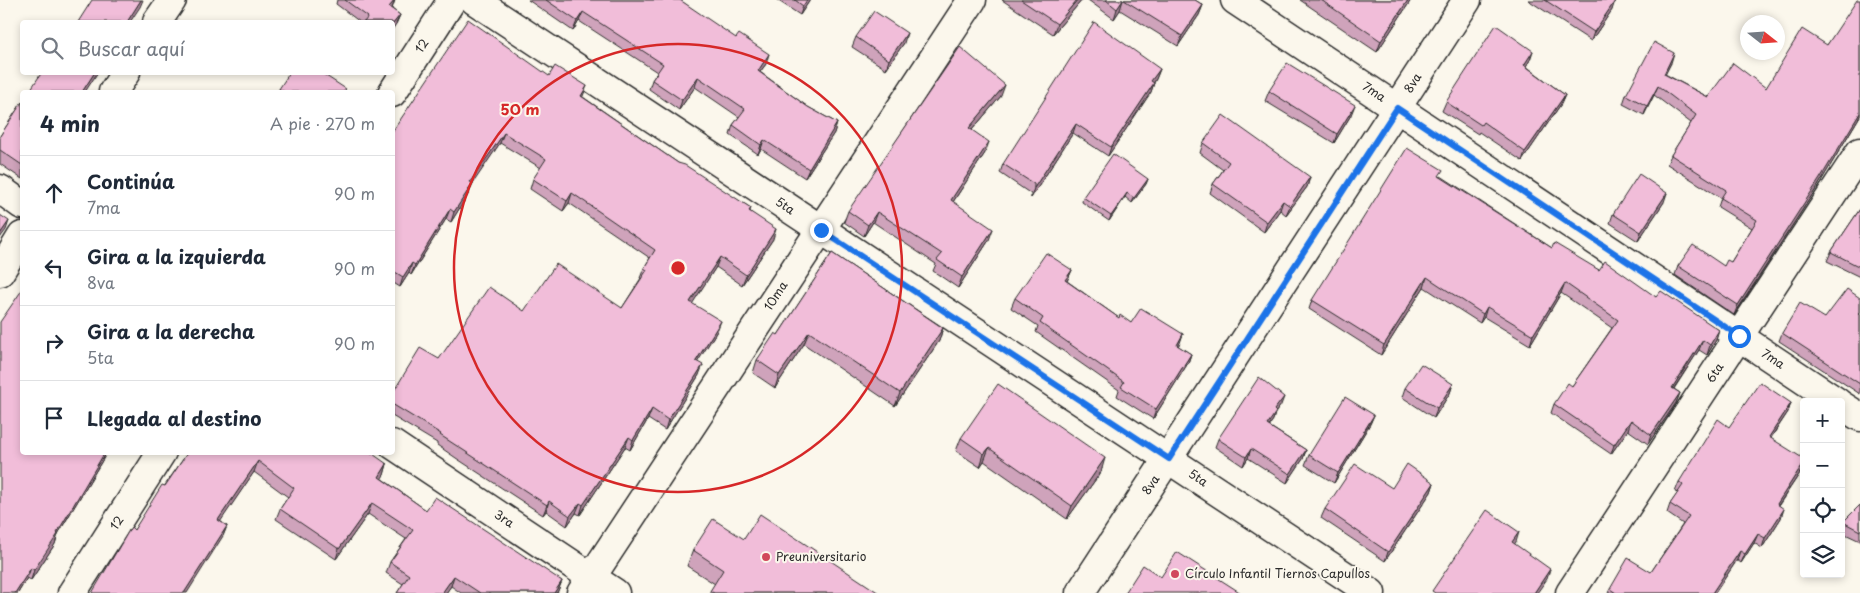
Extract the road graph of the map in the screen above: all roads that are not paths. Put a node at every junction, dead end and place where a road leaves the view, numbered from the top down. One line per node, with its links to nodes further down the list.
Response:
1 (172, 0): 7 (street)
2 (452, 0): 10 (street, 12)
3 (474, 0): 15 (street, 5ta)
4 (972, 0): 15 (street, 10ma)
5 (1235, 0): 11 (street, 7ma)
6 (1467, 0): 11 (street, 8va)
7 (158, 20)
8 (124, 75): 9 (street)
9 (114, 90)
10 (394, 90)
11 (1397, 108): 18 (street, 7ma); 24 (street, 8va)
12 (1860, 152): 18 (street, 6ta)
13 (0, 189): 14 (street)
14 (20, 204)
15 (821, 230): 24 (street, 5ta); 25 (street, 10ma)
16 (20, 239): 17 (street)
17 (0, 272)
18 (1739, 336): 19 (street, 7ma); 30 (street, 6ta)
19 (1831, 398)
20 (1845, 408): 21 (street)
21 (1860, 417)
22 (395, 446): 25 (street, 3ra)
23 (160, 455): 26 (street, 12)
24 (1169, 459): 28 (street, 8va); 29 (street, 5ta)
25 (586, 585): 27 (street, 3ra)
26 (72, 593)
27 (615, 593)
28 (1080, 593)
29 (1371, 593)
30 (1570, 593)

